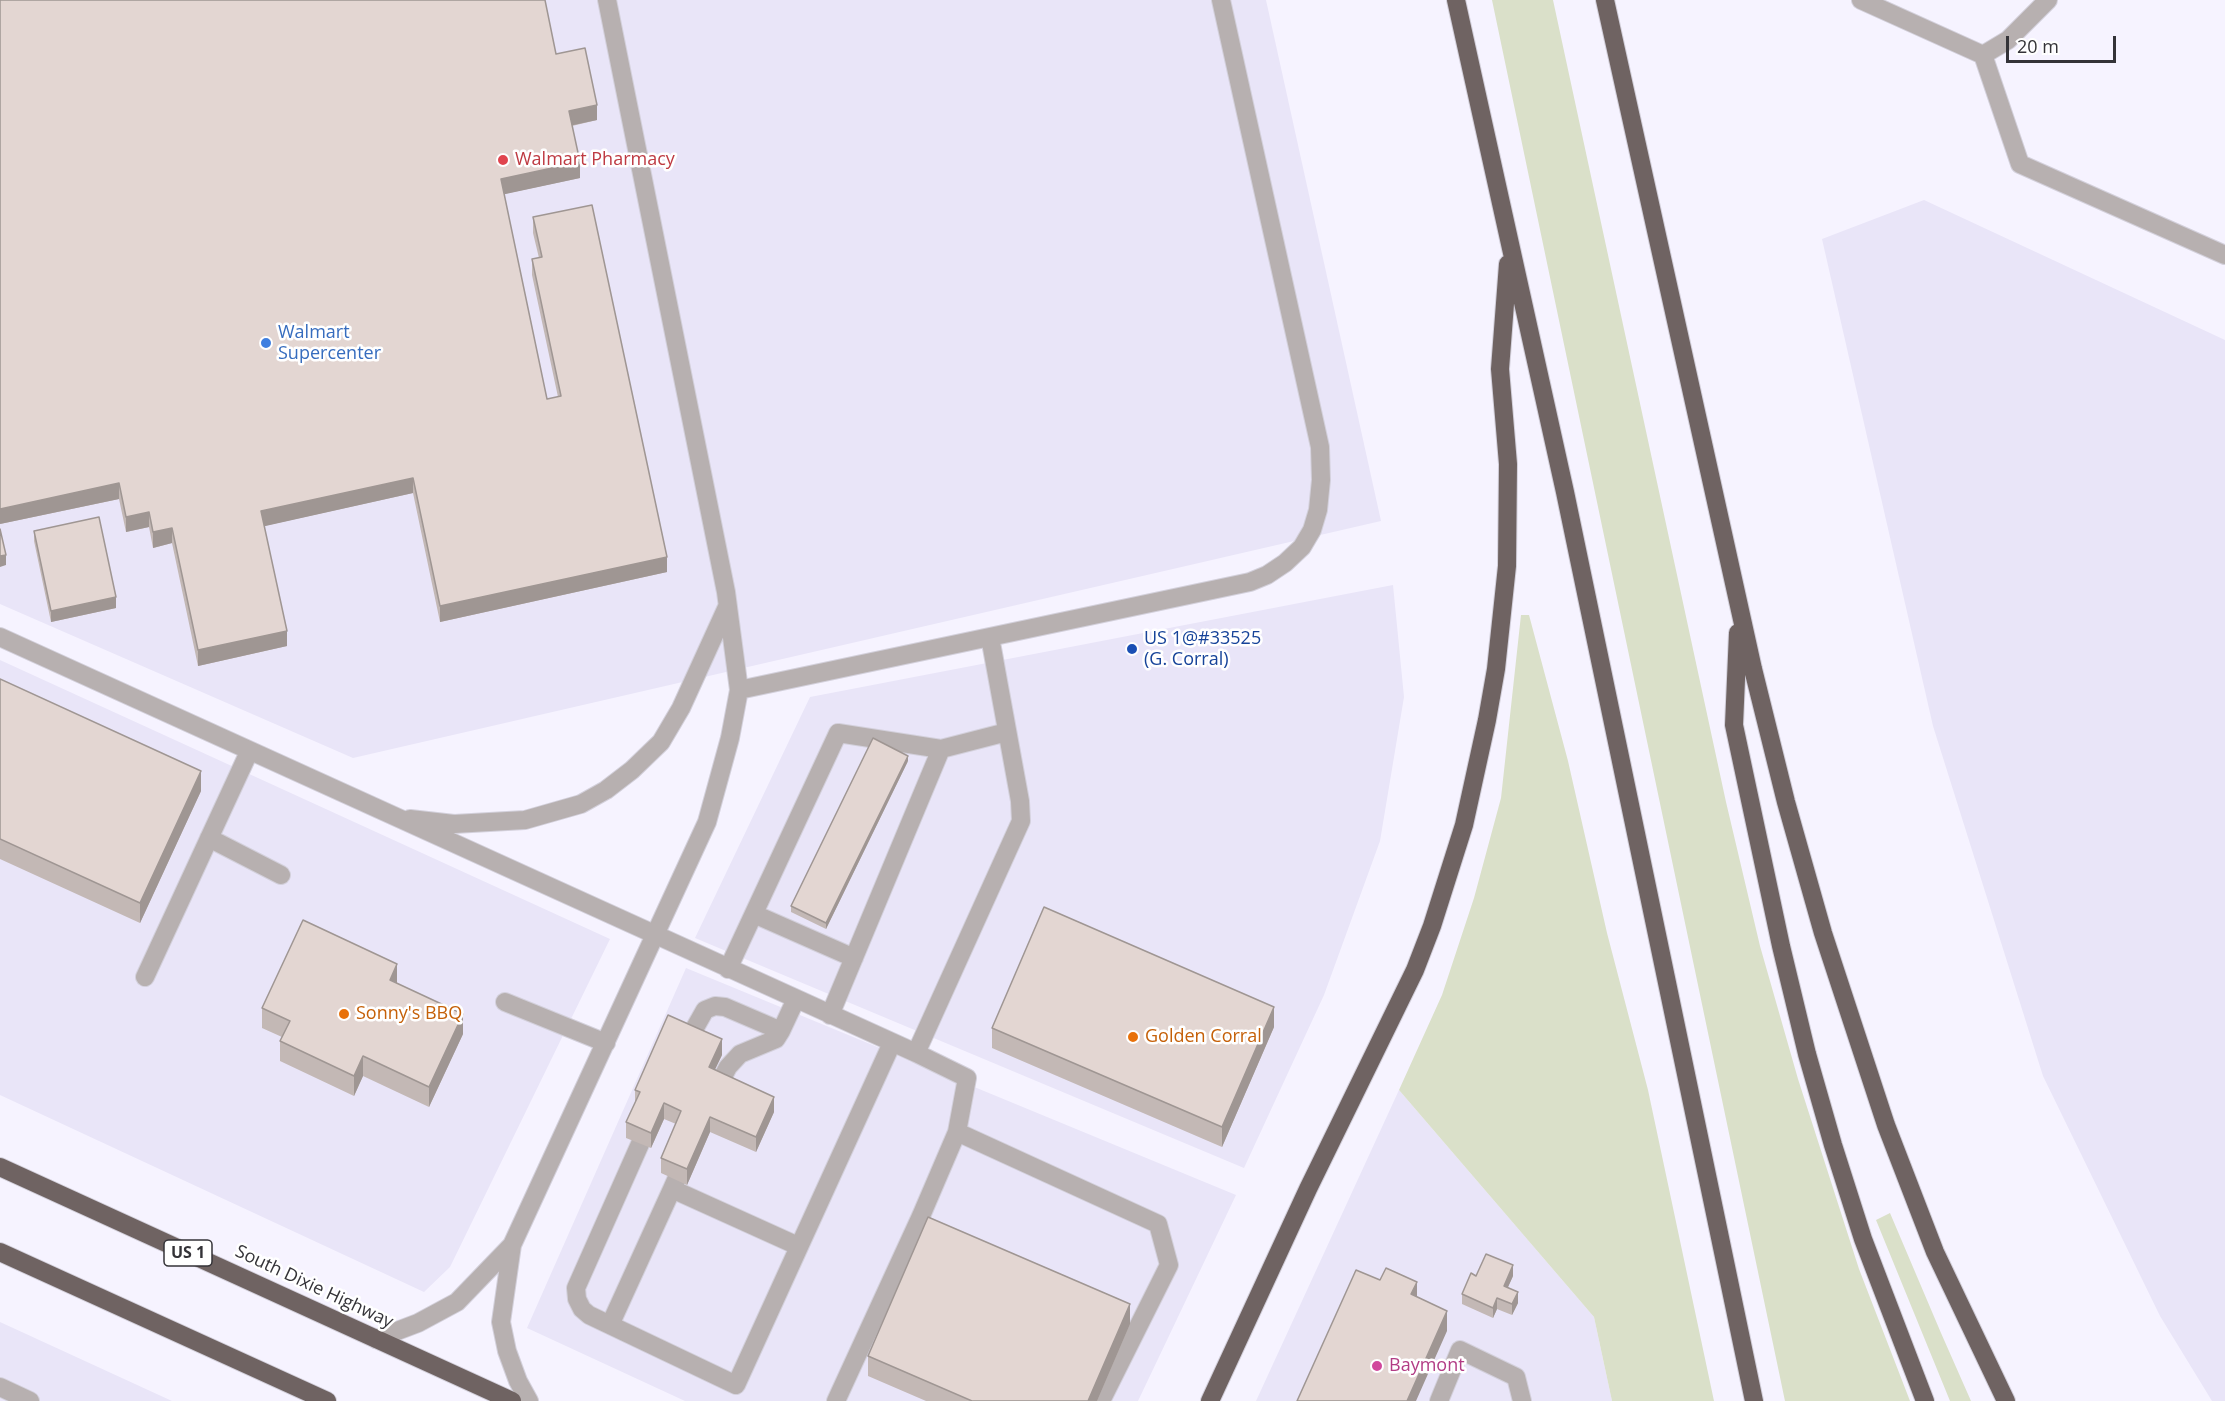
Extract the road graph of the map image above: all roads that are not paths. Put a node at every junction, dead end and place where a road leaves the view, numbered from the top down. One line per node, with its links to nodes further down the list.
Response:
1 (607, 0): 10 (lane)
2 (1221, 0): 12 (lane)
3 (1456, 0): 8 (highway)
4 (1605, 0): 11 (highway)
5 (2048, 0): 7 (lane)
6 (1861, 1): 7 (lane)
7 (1983, 55): 9 (lane)
8 (1509, 244): 52 (highway); 55 (highway)
9 (2225, 255)
10 (728, 606): 14 (lane); 18 (lane)
11 (1739, 610): 56 (highway); 57 (highway)
12 (990, 637): 14 (lane); 15 (lane)
13 (0, 638): 17 (lane)
14 (739, 690): 22 (lane)
15 (1007, 732): 16 (lane); 33 (lane)
16 (941, 749): 21 (lane); 23 (lane)
17 (249, 752): 18 (lane); 19 (lane)
18 (393, 818): 22 (lane)
19 (209, 838): 20 (lane); 25 (lane)
20 (280, 875)
21 (754, 914): 23 (lane); 24 (lane)
22 (655, 936): 24 (lane); 31 (lane)
23 (854, 958): 28 (lane)
24 (728, 969): 26 (lane)
25 (145, 976)
26 (796, 999): 28 (lane); 29 (lane)
27 (505, 1002): 31 (lane)
28 (830, 1015): 32 (lane)
29 (781, 1031): 30 (lane); 34 (lane)
30 (688, 1040)
31 (606, 1043): 38 (lane)
32 (892, 1043): 33 (lane); 39 (lane)
33 (916, 1053): 35 (lane)
34 (717, 1086)
35 (957, 1132): 42 (lane); 50 (lane)
36 (640, 1144): 43 (lane)
37 (0, 1167): 44 (highway, South Dixie Highway / US 1)
38 (512, 1245): 44 (lane); 49 (lane)
39 (798, 1246): 43 (lane); 43 (lane)
40 (0, 1252): 47 (highway)
41 (1122, 1307): 42 (lane)
42 (1143, 1317): 51 (lane)
43 (610, 1325)
44 (376, 1339): 48 (highway, South Dixie Highway / US 1)
45 (0, 1387): 46 (lane)
46 (30, 1401)
47 (327, 1401)
48 (512, 1401)
49 (529, 1401)
50 (836, 1401)
51 (1101, 1401)
52 (1210, 1401)
53 (1440, 1401): 54 (lane)
54 (1522, 1401)
55 (1754, 1401)
56 (1925, 1401)
57 (2006, 1401)

